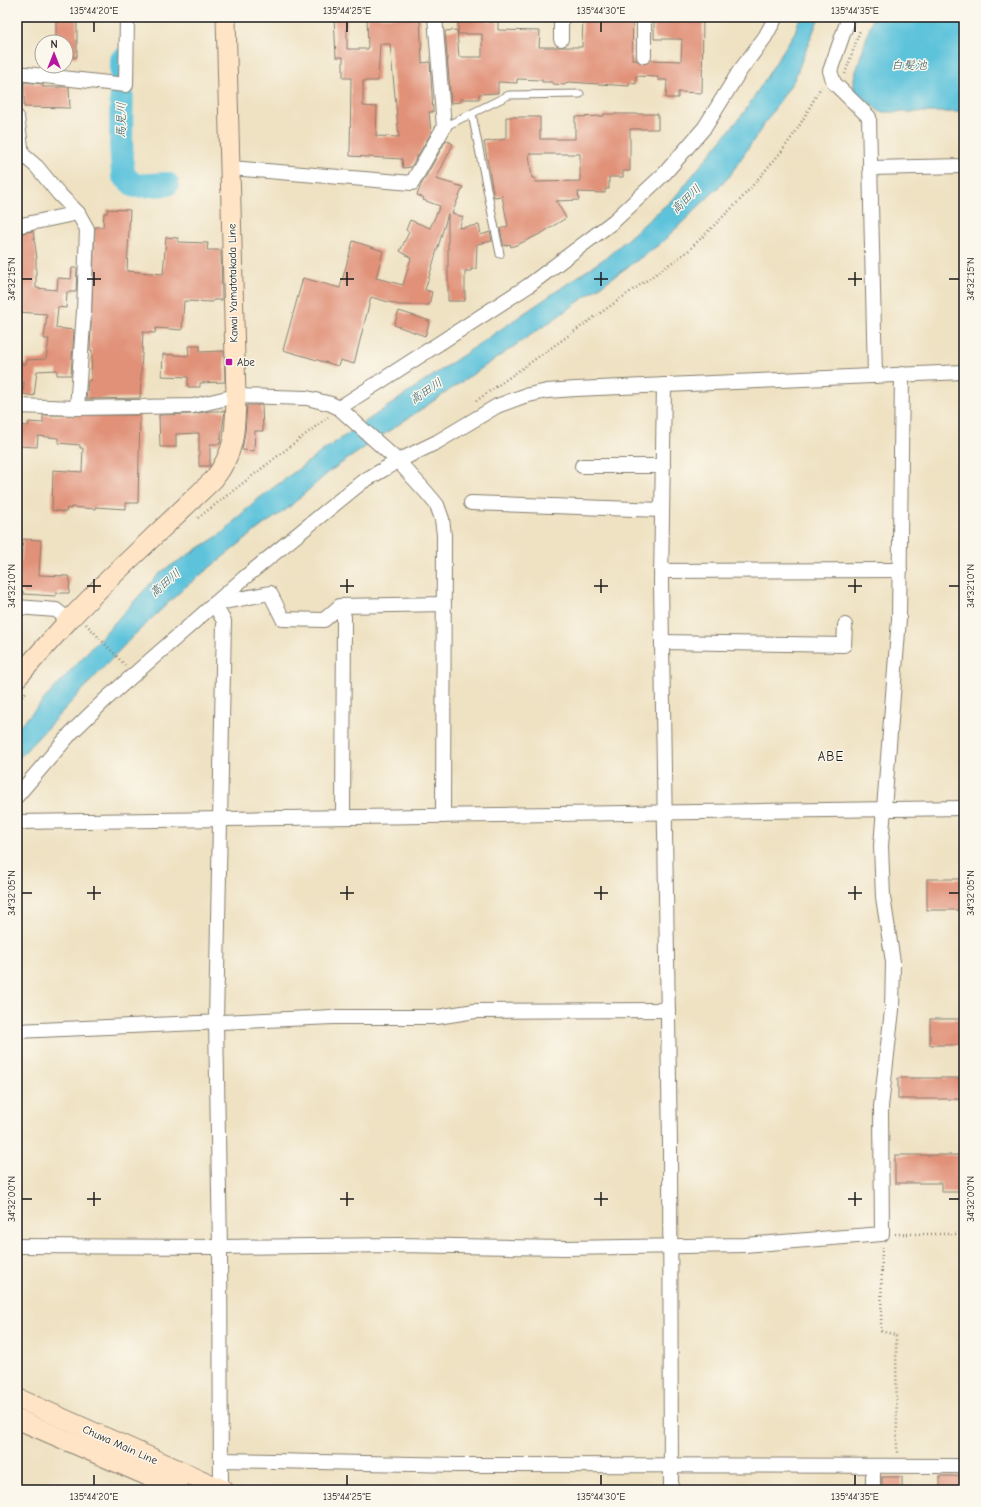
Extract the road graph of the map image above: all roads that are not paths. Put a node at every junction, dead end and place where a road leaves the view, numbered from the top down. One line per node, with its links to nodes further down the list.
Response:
1 (127, 17): 10 (street)
2 (226, 17): 17 (main road, Kawai Yamatotakada Line)
3 (435, 17): 14 (street)
4 (561, 17): 8 (street)
5 (644, 17): 9 (street)
6 (776, 17): 29 (street)
7 (849, 17): 18 (street)
8 (561, 39)
9 (644, 56)
10 (17, 74)
11 (580, 94): 12 (lane)
12 (472, 114): 14 (lane); 21 (lane)
13 (17, 117): 15 (street)
14 (444, 127): 17 (street)
15 (19, 154): 19 (street)
16 (964, 166): 18 (street)
17 (231, 168): 26 (main road, Kawai Yamatotakada Line)
18 (870, 168): 24 (street)
19 (78, 213): 20 (street); 28 (street)
20 (17, 226)
21 (500, 254)
22 (964, 372): 23 (street)
23 (902, 374): 24 (street); 35 (street)
24 (875, 376): 25 (street)
25 (664, 385): 30 (street); 32 (street)
26 (236, 396): 28 (street); 29 (street); 41 (main road, Kawai Yamatotakada Line)
27 (17, 406): 28 (street)
28 (77, 408)
29 (342, 410): 30 (street)
30 (395, 459): 37 (street); 38 (street)
31 (582, 466): 32 (street)
32 (663, 466): 34 (street)
33 (471, 503): 34 (street)
34 (662, 510): 36 (street)
35 (900, 570): 36 (street); 47 (street)
36 (661, 571): 43 (street)
37 (214, 604): 39 (street); 45 (street); 51 (street)
38 (444, 604): 39 (street); 49 (street)
39 (340, 606): 50 (street)
40 (17, 607): 41 (street)
41 (75, 625): 44 (main road, Kawai Yamatotakada Line)
42 (845, 625): 43 (street)
43 (662, 642): 48 (street)
44 (22, 684)
45 (17, 796)
46 (964, 808): 47 (street)
47 (883, 809): 48 (street); 57 (street)
48 (664, 812): 49 (street); 53 (street)
49 (442, 816): 50 (street)
50 (344, 817): 51 (street)
51 (219, 819): 52 (street); 54 (street)
52 (17, 822)
53 (668, 1010): 54 (street); 57 (street)
54 (216, 1022): 55 (street); 58 (street)
55 (17, 1031)
56 (17, 1246): 58 (street)
57 (670, 1246): 58 (street); 62 (street)
58 (220, 1247): 61 (street)
59 (17, 1398): 65 (main road, Chuwa Main Line)
60 (17, 1419): 66 (main road, Chuwa Main Line)
61 (221, 1460): 62 (street); 65 (street)
62 (671, 1465): 63 (street); 67 (street)
63 (873, 1466): 64 (street); 68 (street)
64 (964, 1466)
65 (222, 1489)
66 (180, 1490)
67 (671, 1490)
68 (873, 1490)

